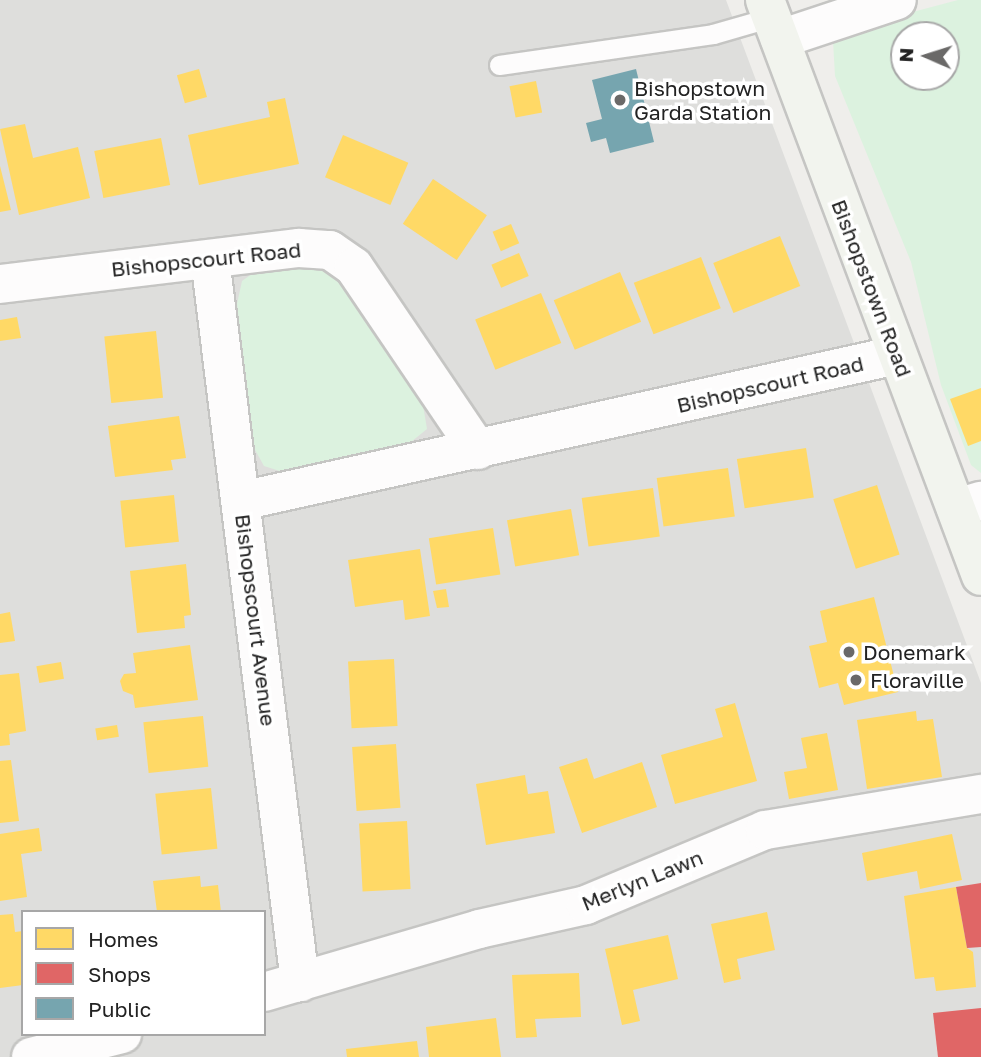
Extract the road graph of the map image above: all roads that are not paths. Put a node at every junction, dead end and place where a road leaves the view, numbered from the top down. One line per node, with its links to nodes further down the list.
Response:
1 (897, 0): 2 (street)
2 (772, 19): 3 (lane); 6 (main road, Bishopstown Road)
3 (499, 65)
4 (210, 259): 5 (street, Bishopscourt Road); 7 (street, Bishopscourt Road); 8 (street, Bishopscourt Avenue)
5 (0, 284)
6 (897, 355): 7 (street, Bishopscourt Road); 9 (main road, Bishopstown Road)
7 (478, 450): 8 (street, Bishopscourt Road)
8 (241, 501): 12 (street, Bishopscourt Avenue)
9 (968, 504): 10 (main road, Bishopstown Road)
10 (981, 576)
11 (981, 794): 12 (street, Merlyn Lawn)
12 (282, 987)
13 (114, 1036): 14 (street)
14 (31, 1057)

